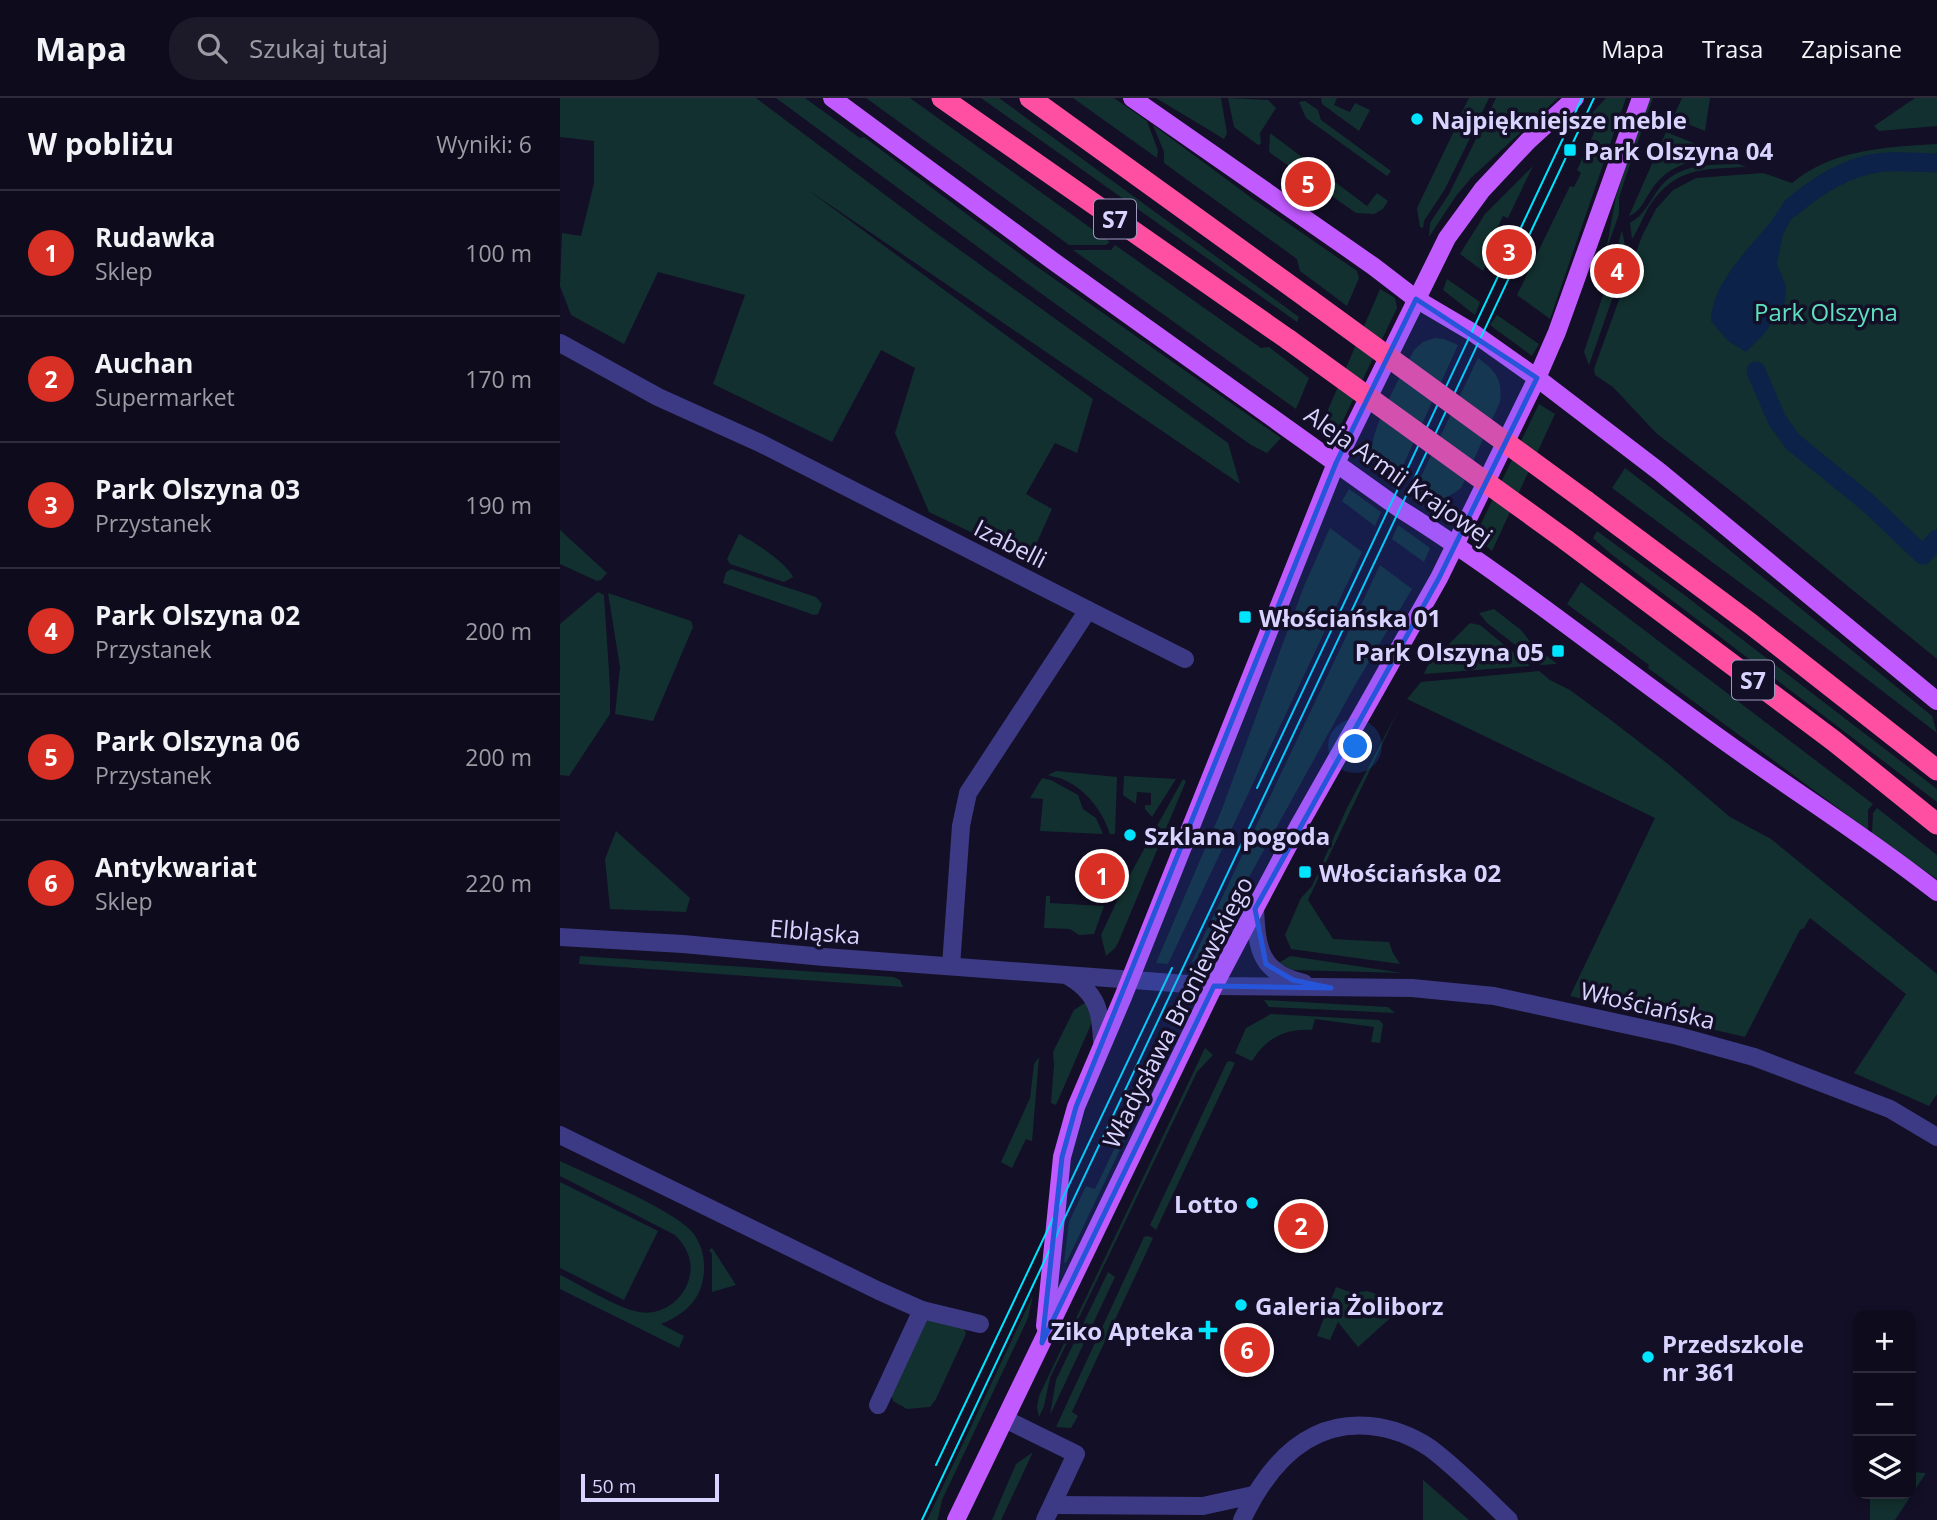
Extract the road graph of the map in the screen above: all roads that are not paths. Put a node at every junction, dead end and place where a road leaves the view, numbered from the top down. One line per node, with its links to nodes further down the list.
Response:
1 (832, 98): 10 (main road, Aleja Armii Krajowej)
2 (942, 98): 16 (highway, Aleja Armii Krajowej / S7, bridge)
3 (1030, 98): 15 (highway, S7, bridge)
4 (1132, 98): 7 (main road)
5 (1575, 98): 7 (main road, Władysława Broniewskiego)
6 (1641, 98): 9 (main road, Władysława Broniewskiego)
7 (1416, 299): 9 (main road); 10 (main road, Władysława Broniewskiego)
8 (560, 343): 12 (street, Izabelli)
9 (1537, 378): 11 (main road, Władysława Broniewskiego); 14 (main road)
10 (1336, 463): 11 (main road, Aleja Armii Krajowej); 22 (main road, Władysława Broniewskiego)
11 (1456, 544): 17 (main road, Aleja Armii Krajowej); 18 (main road, Władysława Broniewskiego)
12 (1088, 610): 13 (street, Izabelli); 20 (street)
13 (1185, 659)
14 (1937, 701)
15 (1937, 770)
16 (1937, 824)
17 (1937, 892)
18 (1255, 909): 23 (main road, Władysława Broniewskiego); 24 (street, Włościańska)
19 (560, 937): 20 (street, Elbląska)
20 (951, 966): 21 (street, Elbląska)
21 (1065, 975): 22 (street, Elbląska); 25 (street)
22 (1129, 979): 23 (street, Elbląska); 25 (main road, Władysława Broniewskiego)
23 (1214, 986): 24 (street, Włościańska); 30 (main road, Władysława Broniewskiego)
24 (1331, 988): 27 (street, Włościańska)
25 (1102, 1041): 30 (main road, Władysława Broniewskiego)
26 (560, 1136): 28 (street)
27 (1937, 1136)
28 (922, 1310): 29 (street); 31 (street)
29 (980, 1324)
30 (1042, 1343): 32 (main road, Władysława Broniewskiego)
31 (878, 1405)
32 (1005, 1419): 34 (street); 36 (main road, Władysława Broniewskiego)
33 (1254, 1495): 35 (street); 37 (street); 38 (street)
34 (1049, 1512): 35 (street)
35 (1206, 1513)
36 (956, 1520)
37 (1242, 1520)
38 (1509, 1520)

